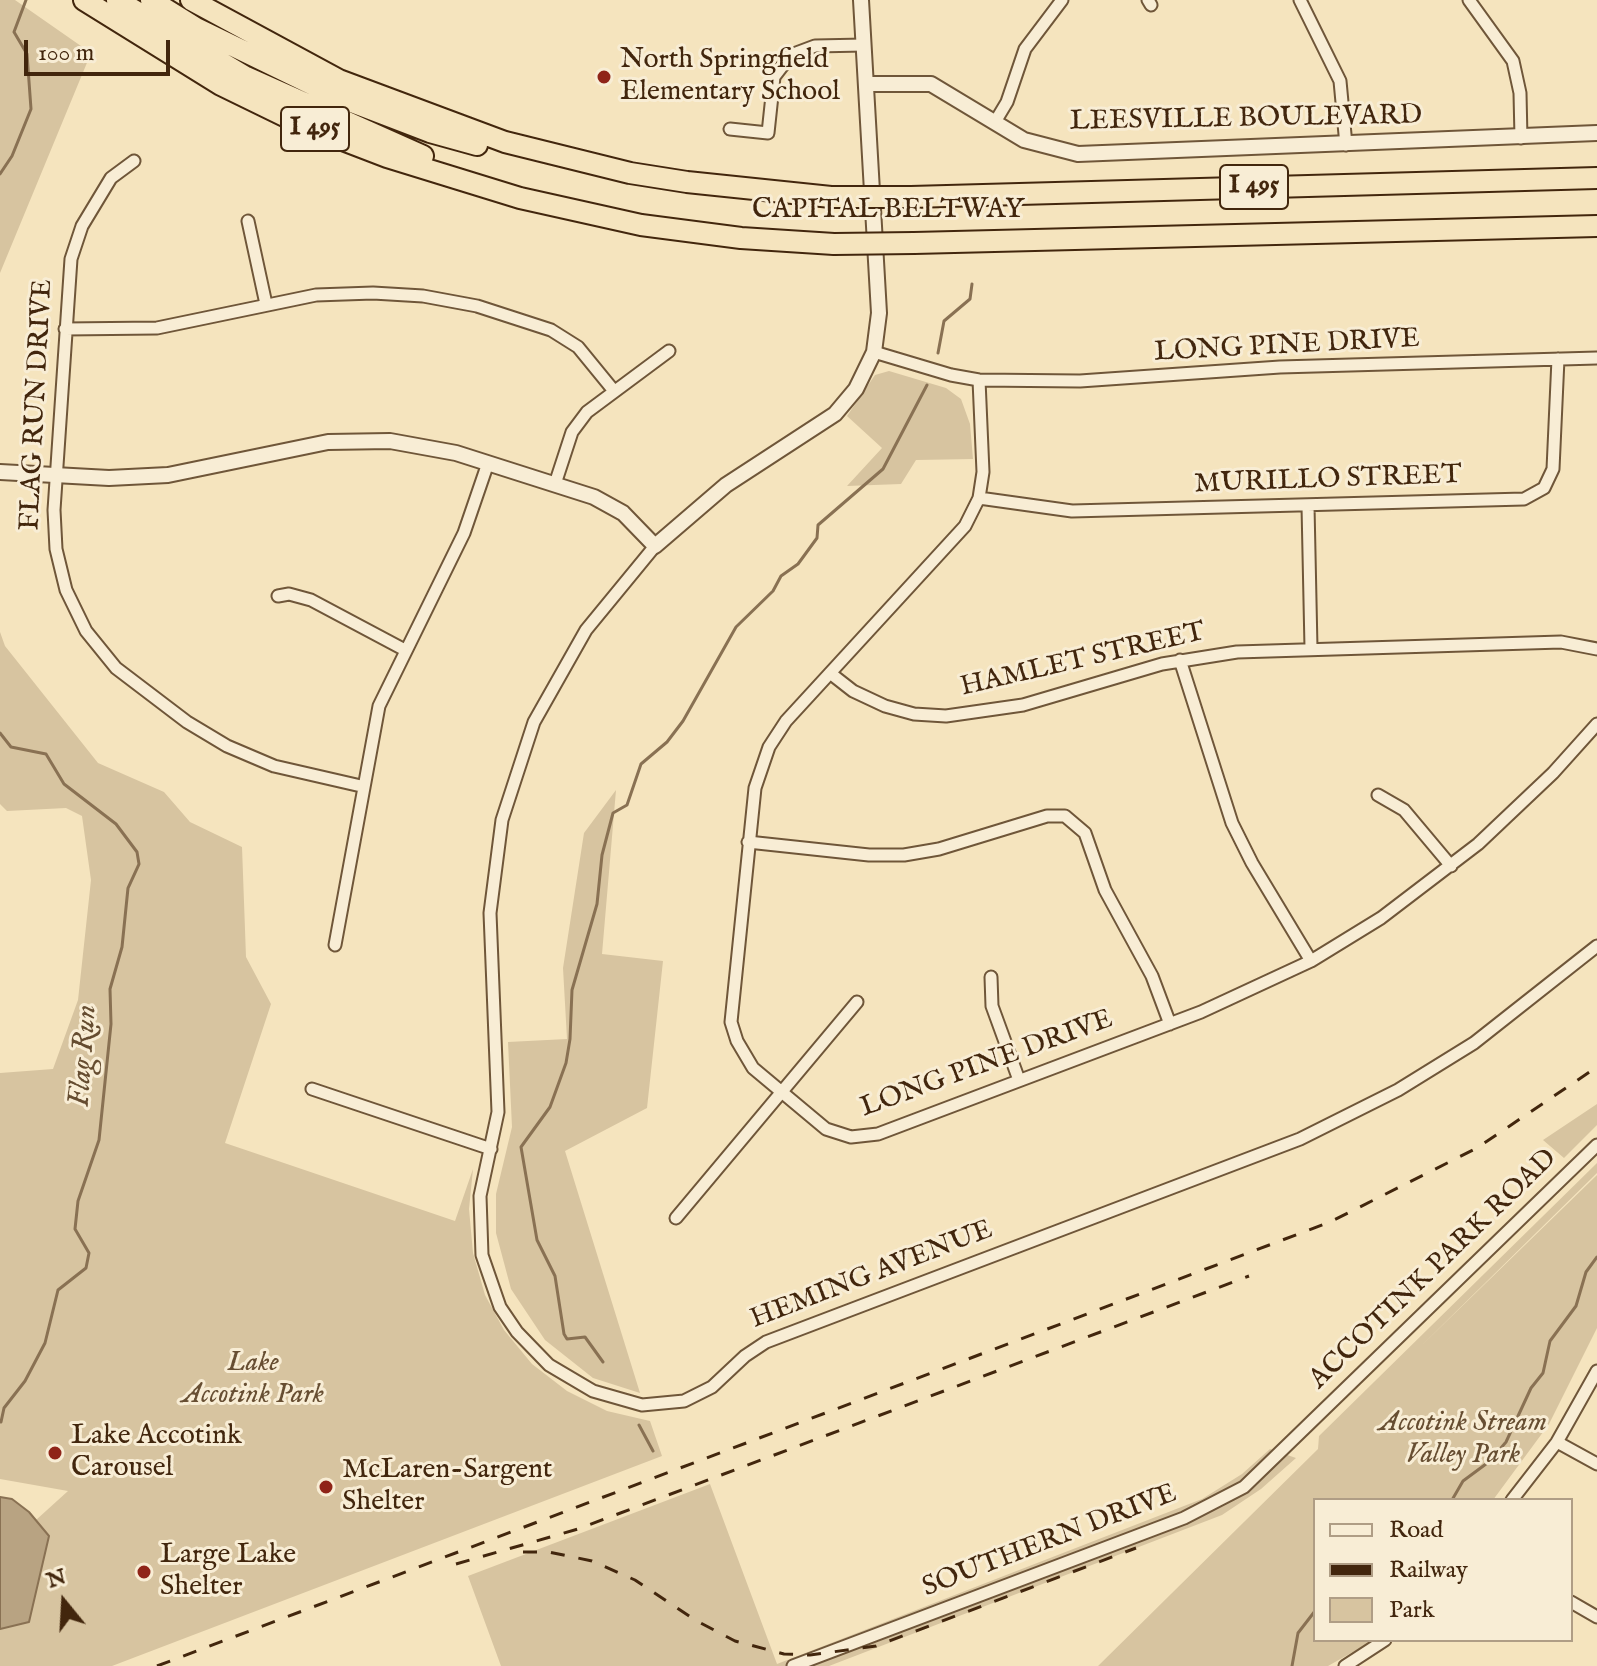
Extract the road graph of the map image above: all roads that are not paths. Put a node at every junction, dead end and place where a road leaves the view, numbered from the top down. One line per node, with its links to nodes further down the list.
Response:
1 (84, 0): 19 (highway, CAPITAL BELTWAY / I 495)
2 (117, 0): 19 (highway, I 495)
3 (151, 0): 17 (highway, I 495)
4 (191, 0): 17 (highway, CAPITAL BELTWAY / I 495)
5 (861, 0): 9 (street, HEMING AVENUE)
6 (1062, 0): 11 (street)
7 (1300, 0): 15 (street)
8 (1469, 0): 14 (street)
9 (864, 45): 10 (street, HEMING AVENUE); 12 (street)
10 (866, 84): 11 (street, LEESVILLE BOULEVARD); 25 (street, HEMING AVENUE)
11 (995, 122): 15 (street, LEESVILLE BOULEVARD)
12 (730, 129)
13 (1597, 133): 14 (street, LEESVILLE BOULEVARD)
14 (1521, 138): 15 (street, LEESVILLE BOULEVARD)
15 (1346, 145)
16 (134, 161): 23 (street, FLAG RUN DRIVE)
17 (630, 173): 18 (highway, CAPITAL BELTWAY / I 495, bridge)
18 (1597, 178)
19 (568, 209): 21 (highway, CAPITAL BELTWAY / I 495, bridge)
20 (248, 221): 22 (street)
21 (1597, 226)
22 (266, 304): 23 (street); 29 (street)
23 (65, 329): 32 (street, FLAG RUN DRIVE)
24 (669, 351): 29 (street)
25 (874, 352): 28 (street, LONG PINE DRIVE); 36 (street, HEMING AVENUE)
26 (1597, 358): 27 (street, LONG PINE DRIVE)
27 (1558, 359): 28 (street, LONG PINE DRIVE); 35 (street, MURILLO STREET)
28 (979, 380): 34 (street, LONG PINE DRIVE)
29 (614, 391): 33 (street)
30 (488, 463): 32 (street); 33 (street); 40 (street)
31 (0, 472): 32 (street)
32 (56, 476): 44 (street, FLAG RUN DRIVE)
33 (555, 484): 36 (street)
34 (979, 498): 35 (street, MURILLO STREET); 42 (street, LONG PINE DRIVE)
35 (1308, 506): 38 (street)
36 (655, 546): 58 (street, HEMING AVENUE)
37 (278, 596): 40 (street)
38 (1311, 648): 39 (street, HAMLET STREET); 41 (street, HAMLET STREET)
39 (1597, 649)
40 (405, 650): 44 (street)
41 (1180, 660): 42 (street, HAMLET STREET); 50 (street)
42 (830, 673): 46 (street, LONG PINE DRIVE)
43 (1597, 724): 47 (street, LONG PINE DRIVE)
44 (361, 786): 48 (street)
45 (1378, 795): 47 (street)
46 (748, 842): 53 (street); 56 (street, LONG PINE DRIVE)
47 (1451, 866): 50 (street, LONG PINE DRIVE)
48 (335, 945)
49 (1597, 946): 58 (street, HEMING AVENUE)
50 (1311, 961): 53 (street, LONG PINE DRIVE)
51 (991, 977): 54 (street)
52 (857, 1002): 56 (street)
53 (1170, 1024): 54 (street, LONG PINE DRIVE)
54 (1019, 1080): 56 (street, LONG PINE DRIVE)
55 (312, 1089): 58 (street)
56 (781, 1093): 59 (street)
57 (1597, 1145): 61 (street, ACCOTINK PARK ROAD)
58 (491, 1149)
59 (676, 1218)
60 (1597, 1371): 62 (street)
61 (1304, 1429): 68 (street, SOUTHERN DRIVE)
62 (1557, 1442): 63 (street); 64 (street)
63 (1597, 1464)
64 (1514, 1498)
65 (1573, 1603): 66 (street)
66 (1597, 1617)
67 (1382, 1642): 69 (street)
68 (793, 1666)
69 (1345, 1666)

